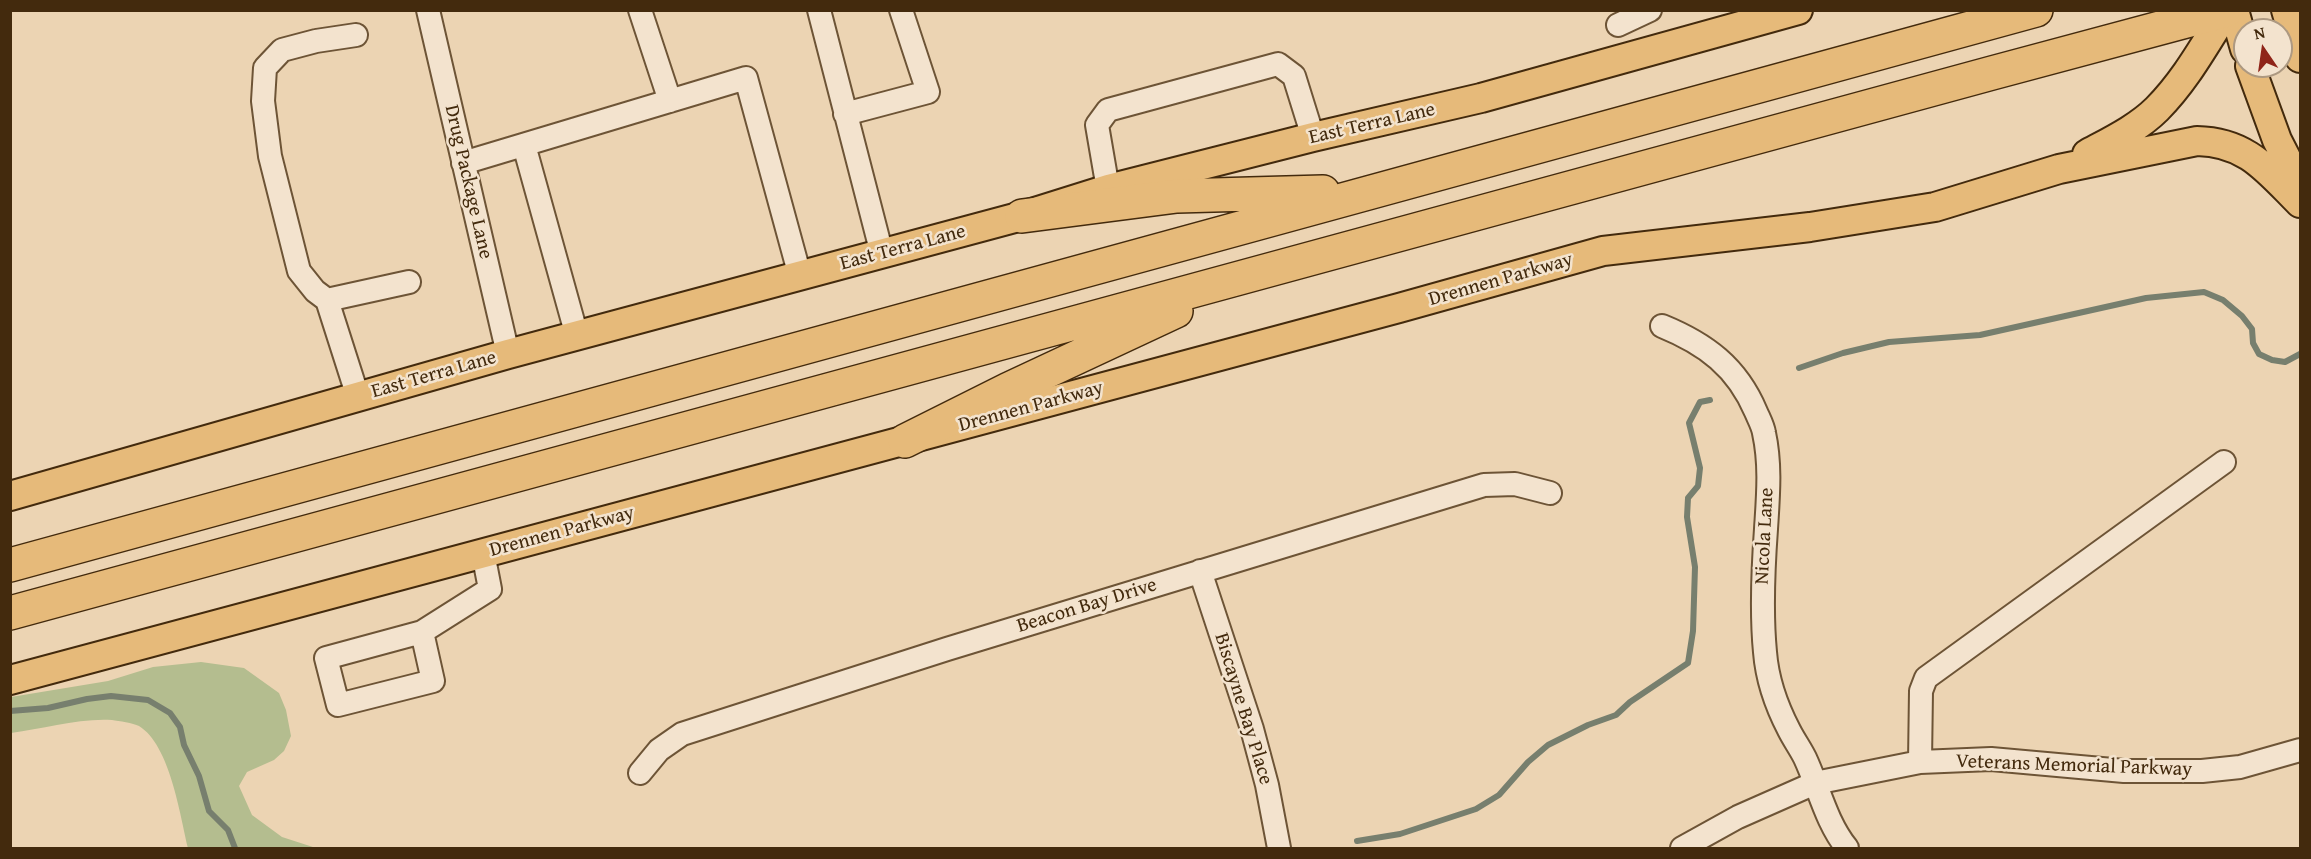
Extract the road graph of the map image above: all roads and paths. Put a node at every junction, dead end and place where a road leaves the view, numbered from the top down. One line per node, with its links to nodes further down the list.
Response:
1 (428, 10): 17 (street, Drug Package Lane)
2 (640, 10): 13 (street)
3 (819, 10): 14 (street)
4 (901, 10): 14 (street)
5 (1650, 10): 10 (street)
6 (1798, 10): 9 (main road, East Terra Lane)
7 (2036, 10): 21 (highway)
8 (2227, 10): 18 (main road); 25 (highway)
9 (1772, 15): 15 (main road, East Terra Lane)
10 (1618, 25)
11 (356, 35): 28 (street)
12 (2254, 78): 19 (main road)
13 (670, 101): 16 (street); 26 (street)
14 (845, 114): 24 (street)
15 (1314, 137): 20 (main road, East Terra Lane); 20 (street)
16 (524, 144): 17 (street); 30 (street)
17 (463, 163): 31 (street, Drug Package Lane)
18 (2059, 169): 22 (main road); 33 (main road, Drennen Parkway)
19 (2301, 185)
20 (1108, 189): 23 (main road, East Terra Lane)
21 (1373, 191): 23 (highway); 38 (highway)
22 (2301, 203)
23 (1022, 216): 24 (main road, East Terra Lane)
24 (882, 254): 26 (main road, East Terra Lane)
25 (1262, 272): 33 (highway); 40 (highway)
26 (800, 276): 30 (main road, East Terra Lane)
27 (409, 282): 28 (street)
28 (327, 300): 32 (street)
29 (1662, 326): 46 (street, Nicola Lane)
30 (577, 336): 31 (main road, East Terra Lane)
31 (508, 354): 32 (main road, East Terra Lane)
32 (358, 397): 36 (main road, East Terra Lane)
33 (905, 441): 37 (main road, Drennen Parkway)
34 (2224, 462): 44 (street)
35 (1550, 493): 39 (street, Beacon Bay Drive)
36 (10, 496)
37 (483, 553): 41 (street); 42 (main road, Drennen Parkway)
38 (10, 565)
39 (1200, 571): 45 (street, Beacon Bay Drive); 47 (street, Biscayne Bay Place)
40 (10, 613)
41 (422, 632): 41 (street)
42 (10, 680)
43 (2301, 750): 44 (street, Veterans Memorial Parkway)
44 (1920, 762): 46 (street, Veterans Memorial Parkway)
45 (640, 773)
46 (1815, 783): 48 (street, Veterans Memorial Parkway); 49 (street, Nicola Lane)
47 (1280, 849)
48 (1682, 849)
49 (1847, 849)

